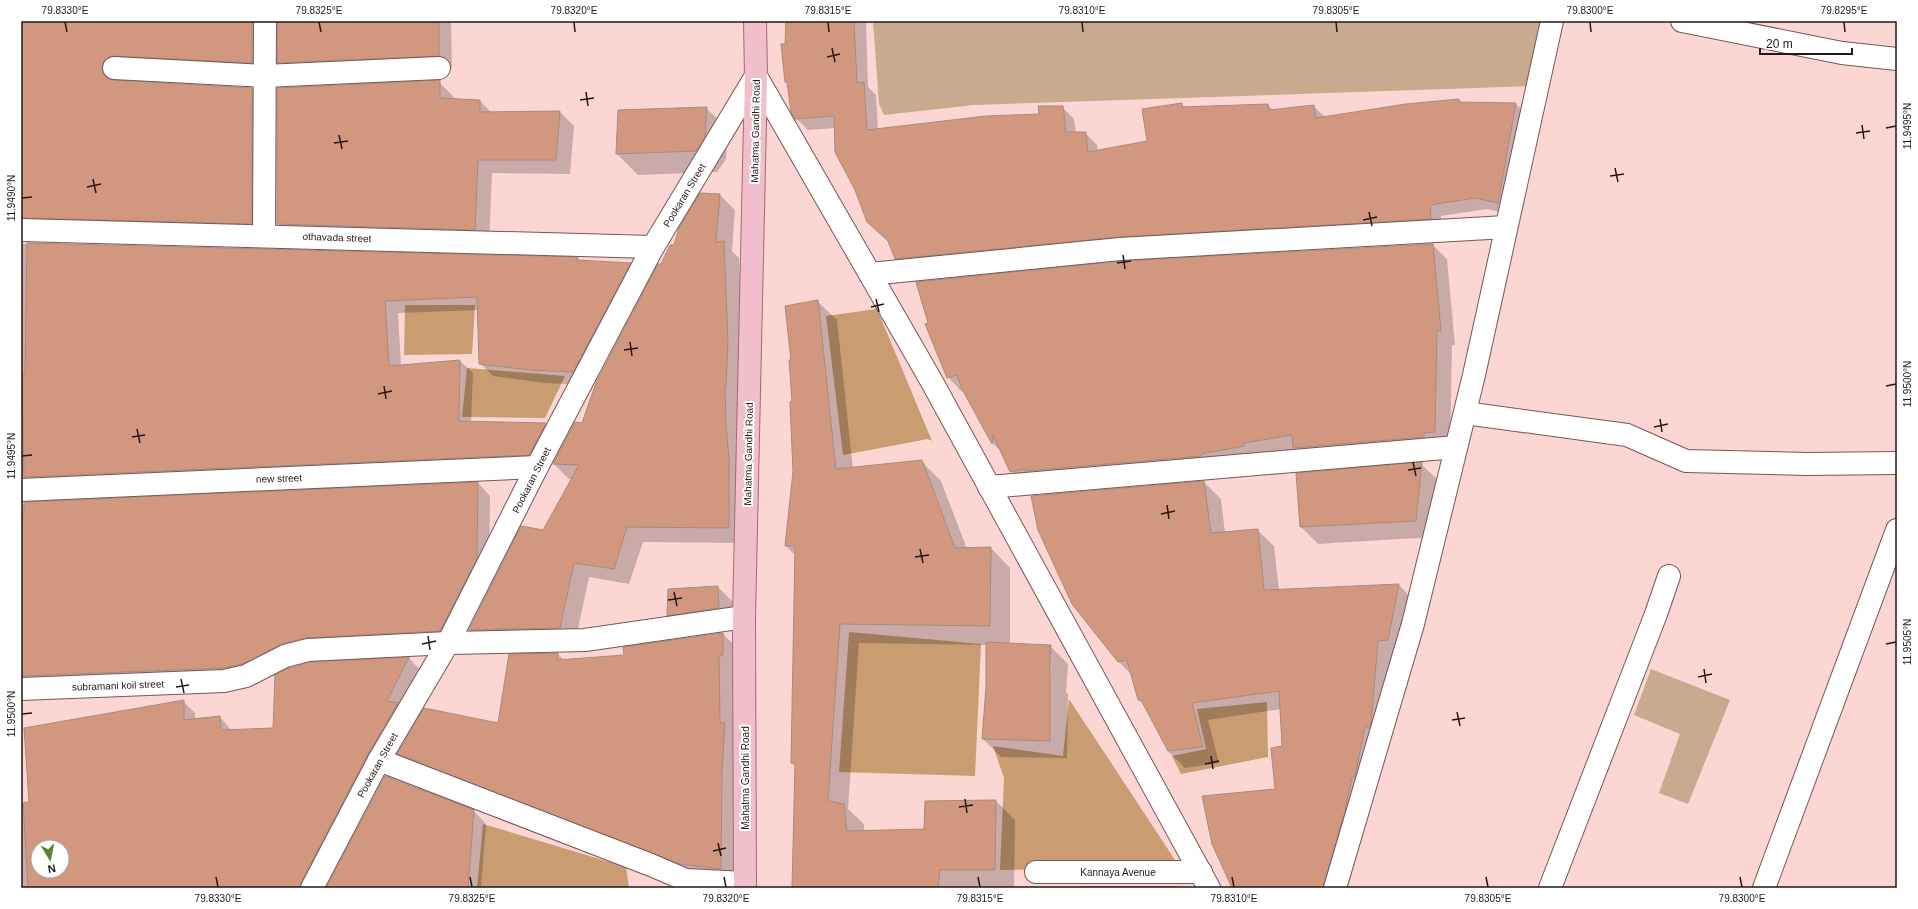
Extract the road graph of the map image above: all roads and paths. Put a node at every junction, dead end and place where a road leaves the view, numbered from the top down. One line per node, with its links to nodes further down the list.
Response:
1 (265, 21): 8 (street)
2 (755, 21): 9 (main road, Mahatma Gandhi Road)
3 (1552, 21): 10 (street)
4 (1682, 21): 5 (street)
5 (1897, 59)
6 (114, 68): 8 (street)
7 (439, 68): 8 (street)
8 (264, 76): 12 (street)
9 (756, 76): 13 (street, Pookaran Street); 14 (street); 23 (main road, Mahatma Gandhi Road)
10 (1506, 227): 14 (street); 15 (street)
11 (21, 230): 12 (street, othavada street)
12 (264, 235): 13 (street, othavada street)
13 (653, 247): 18 (street, Pookaran Street)
14 (870, 274): 19 (street)
15 (1465, 413): 16 (street); 17 (street)
16 (1456, 447): 19 (street); 31 (street)
17 (1897, 463)
18 (537, 467): 20 (street, new street); 24 (street, Pookaran Street)
19 (989, 487): 28 (street)
20 (21, 490)
21 (1897, 530): 33 (street)
22 (1669, 576): 32 (street)
23 (744, 617): 24 (street, subramani koil street); 29 (main road, Mahatma Gandhi Road)
24 (448, 643): 25 (street, subramani koil street); 26 (street, Pookaran Street)
25 (21, 690)
26 (379, 760): 29 (street); 30 (street, Pookaran Street)
27 (1036, 872): 28 (street, Kannaya Avenue)
28 (1205, 880)
29 (745, 885)
30 (312, 888)
31 (1335, 888)
32 (1550, 888)
33 (1764, 888)

